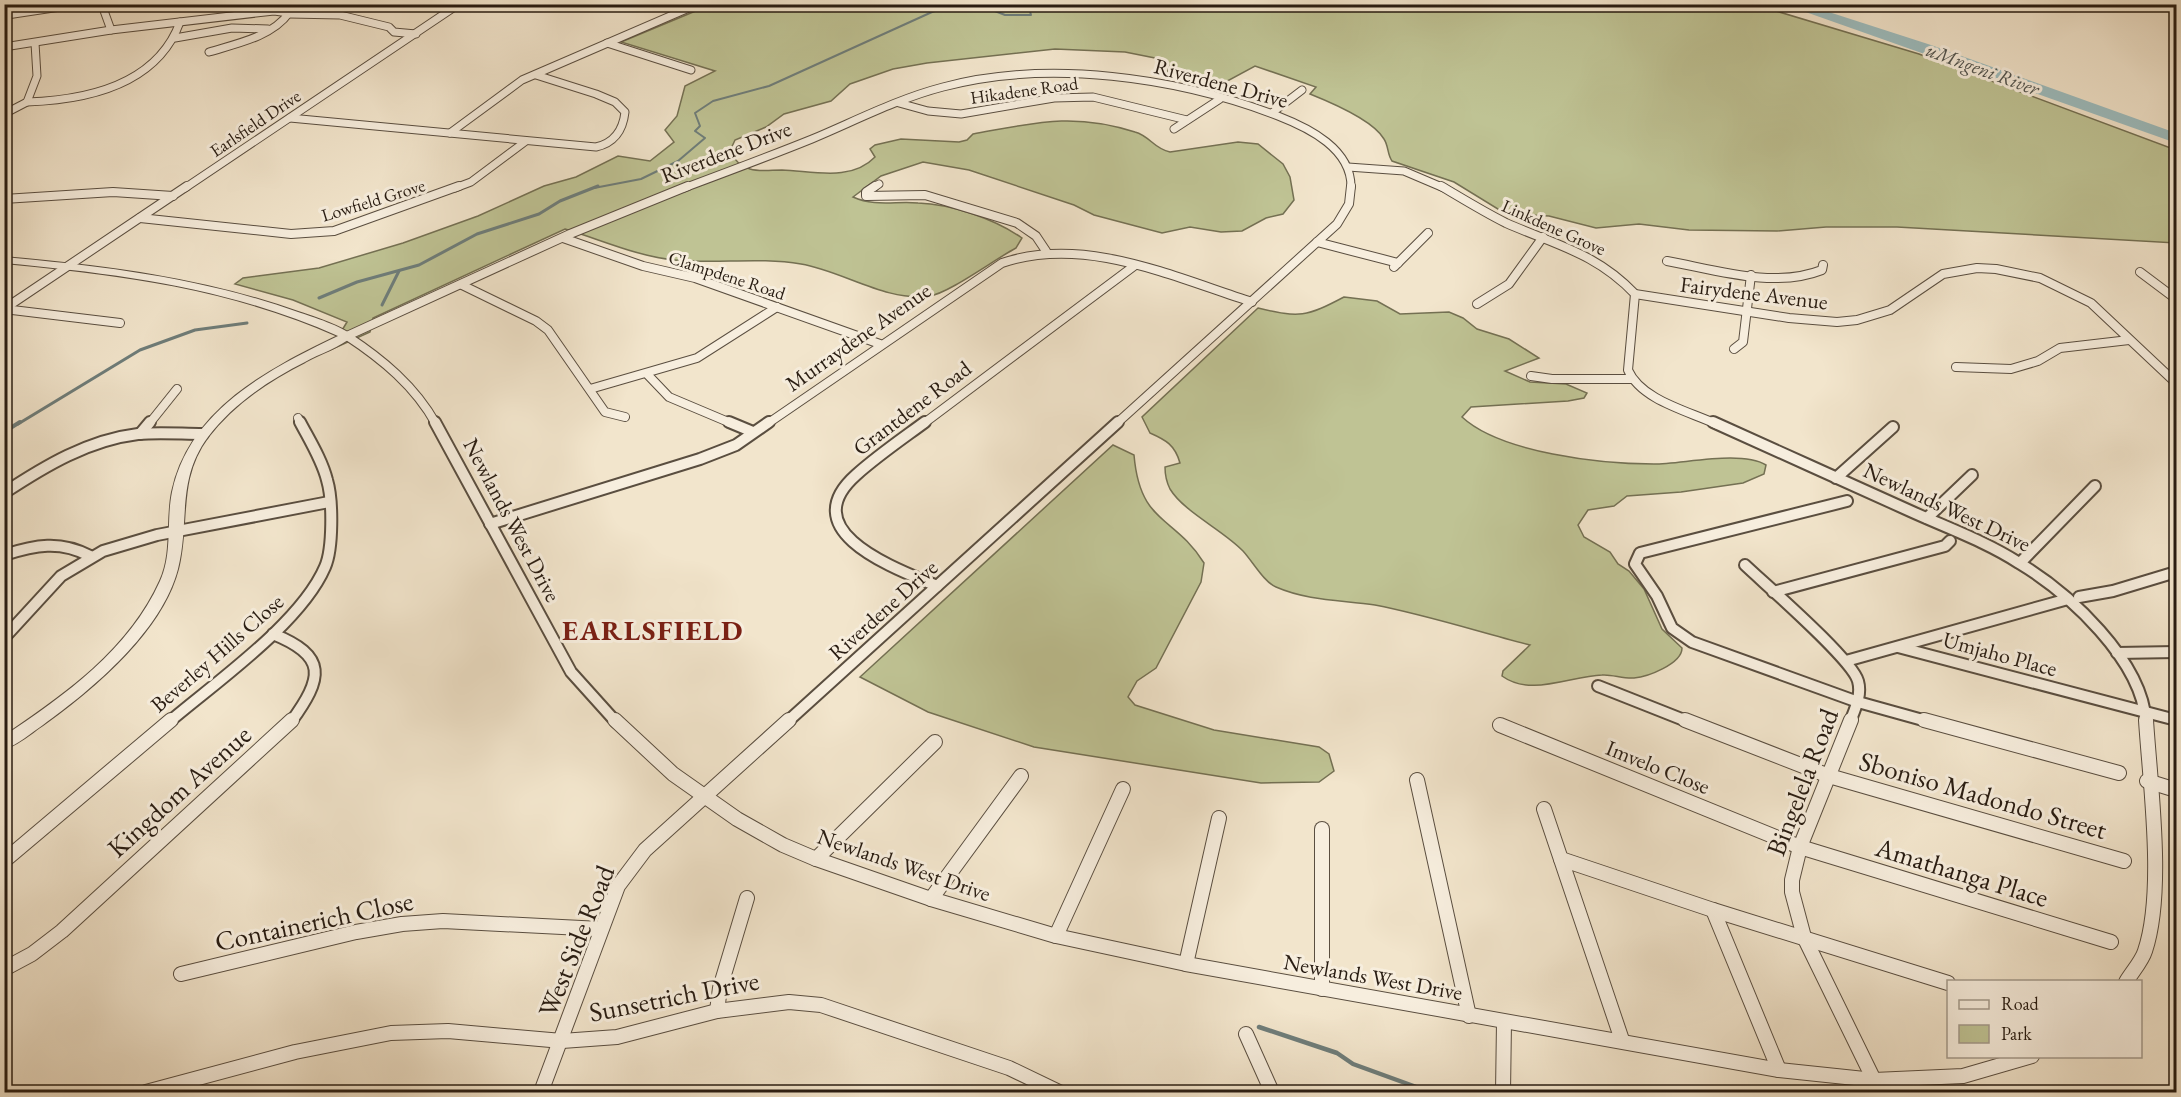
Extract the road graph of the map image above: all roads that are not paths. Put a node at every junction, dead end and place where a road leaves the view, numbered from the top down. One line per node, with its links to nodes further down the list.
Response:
1 (81, 4): 7 (street); 10 (street)
2 (459, 4): 11 (street, Earlsfield Drive)
3 (698, 4): 14 (street)
4 (2176, 5): 5 (street)
5 (2109, 6)
6 (289, 14): 8 (street); 9 (street); 11 (street)
7 (7, 15)
8 (180, 22): 10 (street); 12 (street)
9 (268, 29): 12 (street); 16 (street)
10 (111, 30): 13 (street)
11 (416, 34): 25 (street, Earlsfield Drive)
12 (175, 38): 21 (street)
13 (35, 43): 15 (street); 21 (street)
14 (607, 44): 17 (street); 18 (street)
15 (4, 47)
16 (209, 52)
17 (691, 70)
18 (536, 75): 28 (street); 29 (street)
19 (1302, 90): 23 (street)
20 (1220, 99): 22 (street, Riverdene Drive); 23 (street, Riverdene Drive); 26 (street)
21 (27, 102): 24 (street)
22 (899, 103): 26 (street, Hikadene Road); 37 (street, Riverdene Drive)
23 (1272, 113): 30 (street, Riverdene Drive)
24 (4, 114)
25 (290, 118): 28 (street); 32 (street, Earlsfield Drive)
26 (1187, 120): 27 (street)
27 (1174, 129)
28 (450, 133): 29 (street)
29 (526, 141): 34 (street, Lowfield Grove)
30 (1348, 167): 36 (street, Linkdene Grove); 38 (street, Riverdene Drive)
31 (879, 184): 39 (street)
32 (173, 196): 33 (street); 34 (street, Earlsfield Drive)
33 (4, 199)
34 (140, 218): 42 (street, Earlsfield Drive)
35 (1428, 233): 38 (street)
36 (1543, 237): 48 (street, Linkdene Grove); 51 (street)
37 (563, 238): 47 (street, Riverdene Drive); 52 (street, Clampdene Road)
38 (1317, 242): 50 (street, Riverdene Drive)
39 (1046, 251): 44 (street, Murraydene Avenue); 58 (street, Murraydene Avenue)
40 (4, 260): 42 (street, Newlands West Drive)
41 (1667, 261): 46 (street)
42 (67, 265): 53 (street, Earlsfield Drive); 56 (street, Newlands West Drive)
43 (1823, 265): 46 (street)
44 (1134, 266): 50 (street, Murraydene Avenue); 88 (street, Grantdene Road)
45 (2140, 272): 49 (street)
46 (1751, 275): 54 (street)
47 (462, 285): 56 (street, Riverdene Drive); 66 (street)
48 (1635, 294): 54 (street, Fairydene Avenue); 63 (street)
49 (2176, 299)
50 (1252, 302): 88 (street, Riverdene Drive)
51 (1477, 303)
52 (777, 308): 58 (street, Clampdene Road); 61 (street)
53 (4, 309): 55 (street)
54 (1746, 312): 57 (street, Fairydene Avenue); 59 (street)
55 (120, 322)
56 (347, 336): 72 (street); 80 (street, Newlands West Drive)
57 (2128, 340): 60 (street); 64 (street, Fairydene Avenue)
58 (880, 344): 70 (street, Murraydene Avenue)
59 (1734, 349)
60 (1956, 367)
61 (647, 374): 66 (street); 70 (street)
62 (1531, 376): 63 (street)
63 (1632, 379): 74 (street, Newlands West Drive)
64 (2176, 383)
65 (177, 389): 71 (street)
66 (591, 389): 67 (street)
67 (625, 417)
68 (298, 418): 78 (street, Beverley Hills Close)
69 (1893, 427): 74 (street)
70 (753, 432): 80 (street, Murraydene Avenue)
71 (140, 434): 72 (street); 76 (street)
72 (203, 434): 81 (street)
73 (1972, 475): 79 (street)
74 (1836, 478): 79 (street, Newlands West Drive)
75 (2095, 486): 85 (street)
76 (4, 493)
77 (1846, 501): 98 (street)
78 (329, 502): 81 (street); 91 (street, Beverley Hills Close)
79 (1927, 519): 85 (street, Newlands West Drive)
80 (490, 524): 111 (street, Newlands West Drive)
81 (174, 531): 84 (street); 103 (street)
82 (1950, 542): 89 (street)
83 (4, 555): 84 (street)
84 (90, 556): 92 (street)
85 (2020, 563): 90 (street, Newlands West Drive)
86 (1745, 566): 89 (street, Bingelela Road)
87 (2176, 572): 90 (street)
88 (937, 586): 111 (street, Riverdene Drive)
89 (1773, 592): 96 (street, Bingelela Road)
90 (2074, 598): 93 (street); 95 (street, Newlands West Drive)
91 (273, 634): 118 (street, Beverley Hills Close); 128 (street, Kingdom Avenue)
92 (6, 635)
93 (1898, 647): 96 (street, Umjaho Place); 99 (street, Umjaho Place)
94 (2176, 652): 95 (street)
95 (2117, 653): 99 (street, Newlands West Drive)
96 (1846, 661): 98 (street, Bingelela Road)
97 (1598, 686): 106 (street, Sboniso Madondo Street)
98 (1858, 702): 104 (street); 106 (street, Bingelela Road)
99 (2145, 711): 100 (street, Umjaho Place); 108 (street, Newlands West Drive)
100 (2176, 720)
101 (1500, 725): 115 (street, Imvelo Close)
102 (935, 742): 116 (street)
103 (4, 744)
104 (2119, 773)
105 (1021, 776): 121 (street)
106 (1829, 776): 115 (street, Bingelela Road); 119 (street, Sboniso Madondo Street)
107 (1417, 780): 134 (street)
108 (2147, 781): 110 (street); 130 (street, Newlands West Drive)
109 (1123, 789): 124 (street)
110 (2176, 790)
111 (702, 796): 116 (street, Newlands West Drive); 123 (street, West Side Road)
112 (1544, 809): 117 (street)
113 (1219, 818): 127 (street)
114 (1322, 829): 132 (street)
115 (1800, 847): 125 (street, Bingelela Road); 126 (street, Amathanga Place)
116 (816, 859): 121 (street, Newlands West Drive)
117 (1561, 859): 122 (street); 137 (street)
118 (4, 861)
119 (2124, 861)
120 (747, 898): 133 (street)
121 (931, 899): 124 (street, Newlands West Drive)
122 (1713, 910): 125 (street); 140 (street)
123 (601, 928): 129 (street, Containerich Close); 138 (street, West Side Road)
124 (1056, 936): 127 (street, Newlands West Drive)
125 (1804, 937): 131 (street); 141 (street, Bingelela Road)
126 (2111, 942)
127 (1186, 964): 132 (street, Newlands West Drive)
128 (4, 969)
129 (181, 974)
130 (2127, 980)
131 (1947, 983)
132 (1322, 989): 134 (street, Newlands West Drive)
133 (717, 1011): 138 (street, Sunsetrich Drive); 144 (street, Sunsetrich Drive)
134 (1469, 1016): 135 (street, Newlands West Drive)
135 (1504, 1022): 137 (street, Newlands West Drive); 146 (street)
136 (1246, 1034): 145 (street)
137 (1622, 1040): 140 (street, Newlands West Drive)
138 (562, 1041): 142 (street, Sunsetrich Drive); 143 (street, West Side Road)
139 (2025, 1058): 141 (street, Newlands West Drive)
140 (1779, 1070): 141 (street, Newlands West Drive)
141 (1874, 1080)
142 (146, 1092)
143 (541, 1092)
144 (1059, 1092)
145 (1272, 1092)
146 (1503, 1092)

